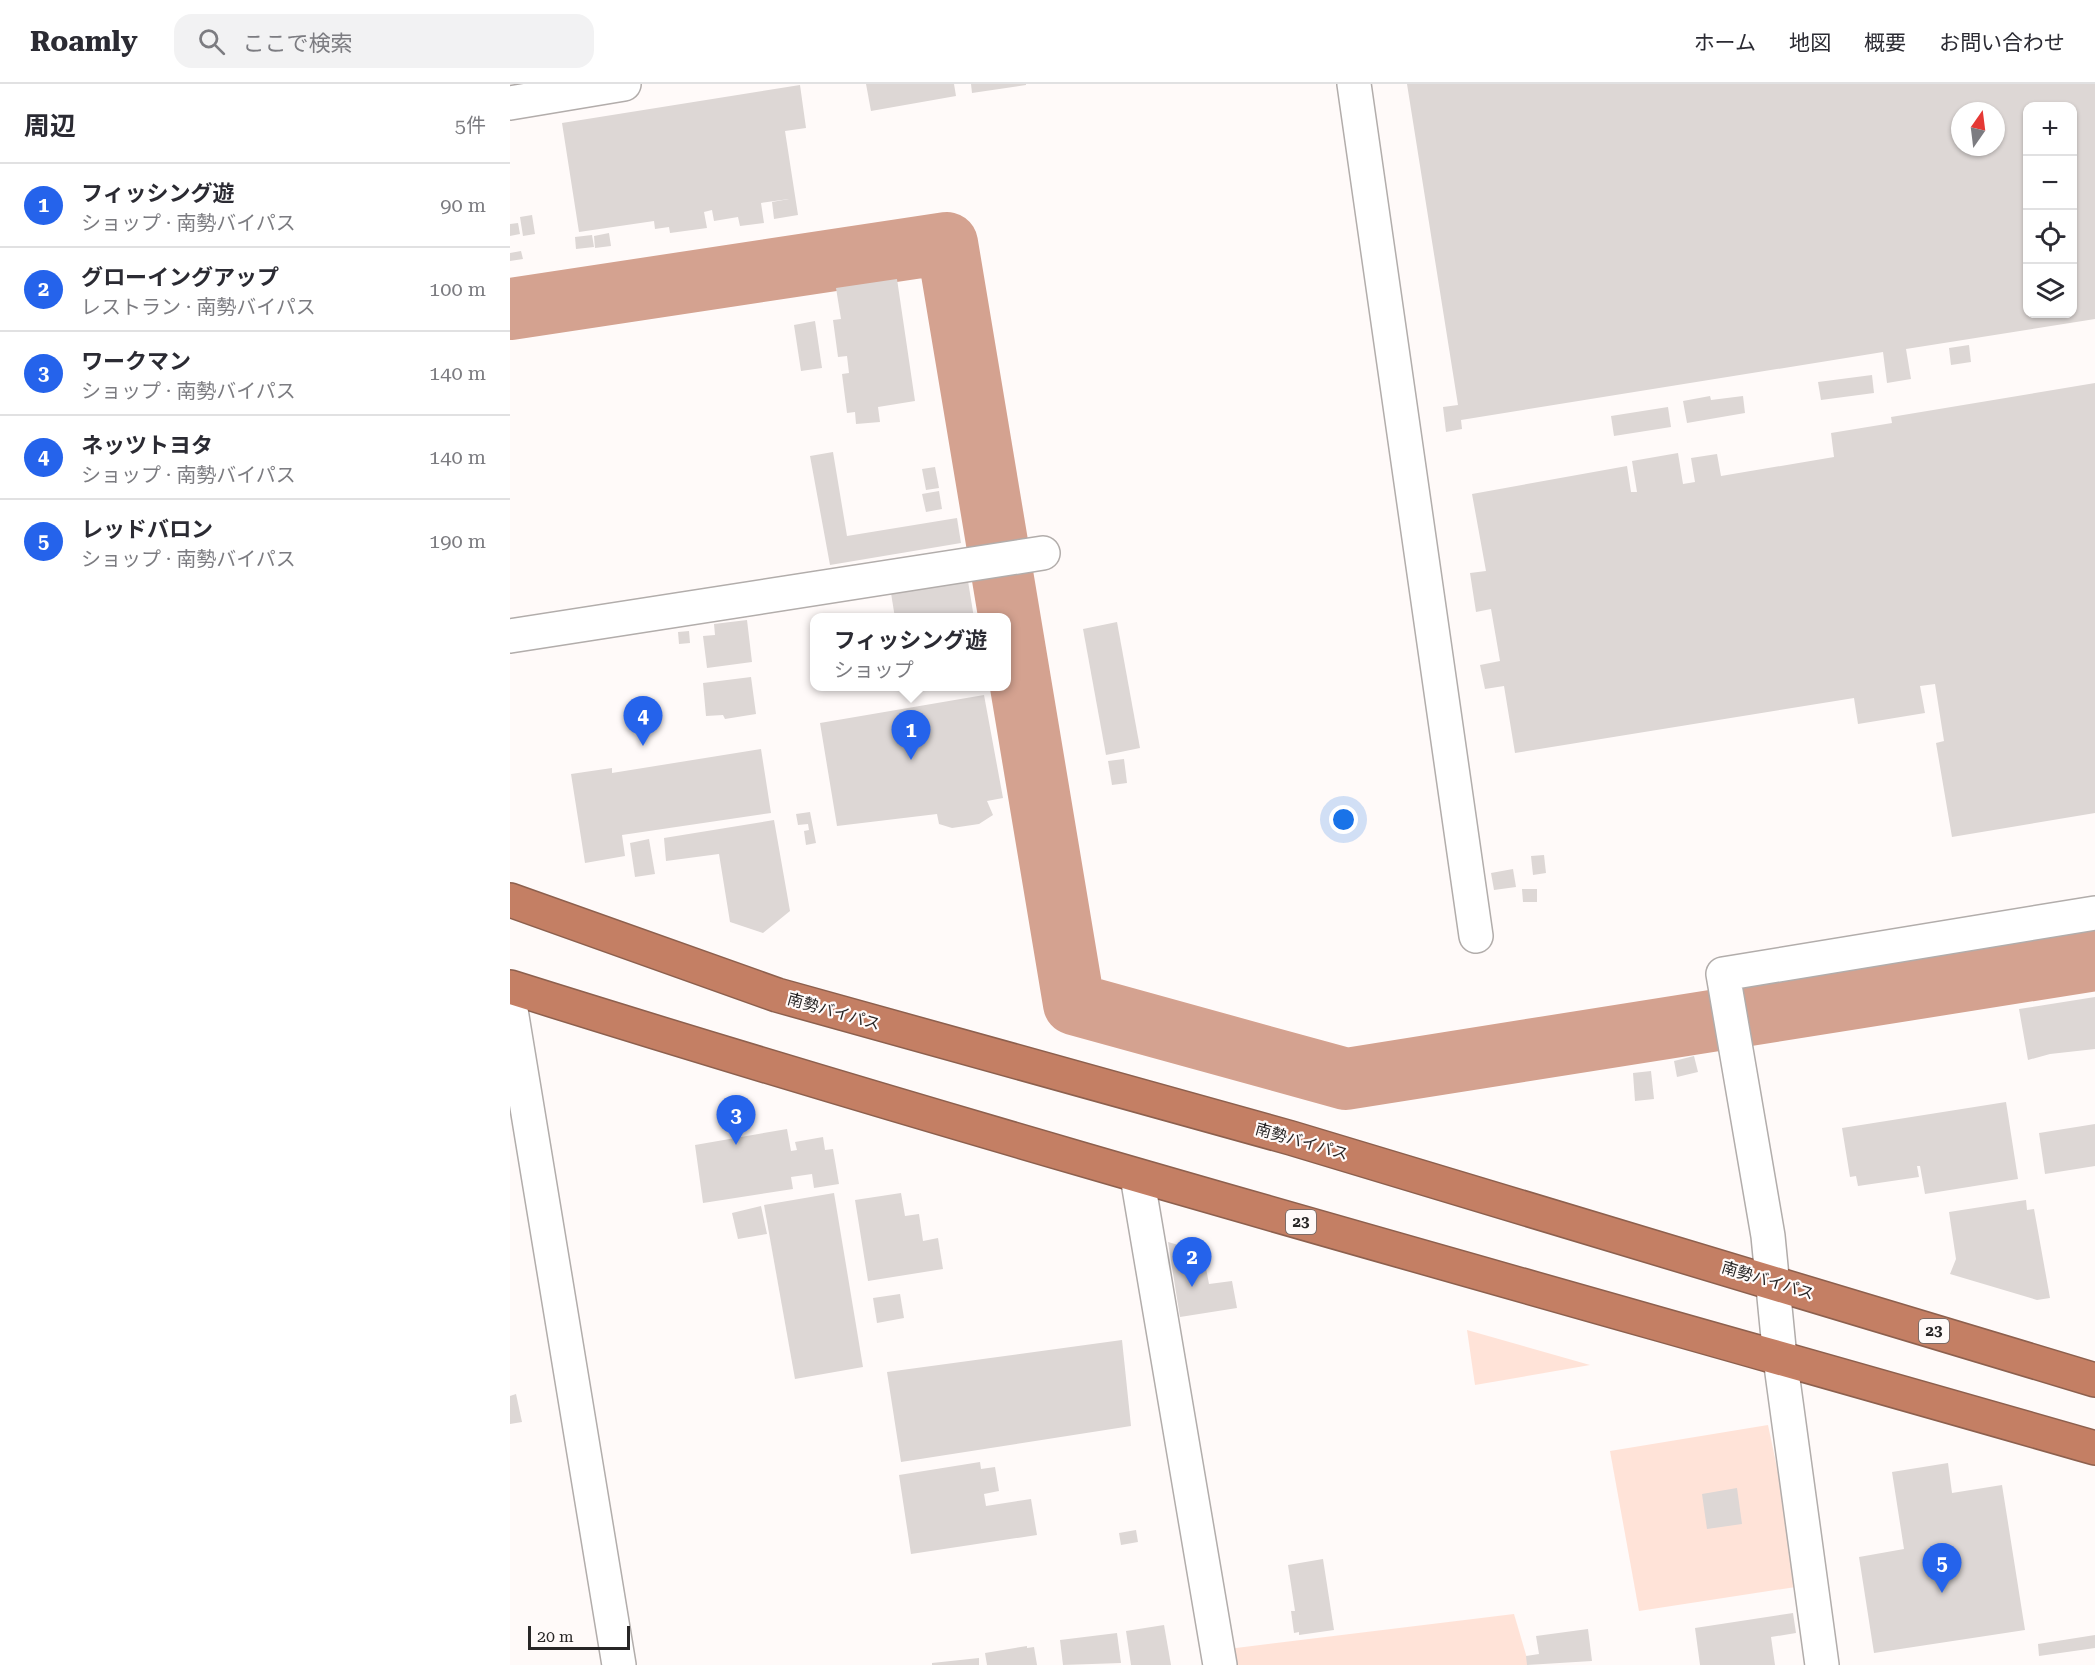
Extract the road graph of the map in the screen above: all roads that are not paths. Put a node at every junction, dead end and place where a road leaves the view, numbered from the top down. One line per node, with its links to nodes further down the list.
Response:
1 (624, 84): 3 (street)
2 (1354, 84): 8 (street)
3 (510, 103)
4 (1043, 553): 5 (street)
5 (510, 636)
6 (510, 900): 12 (highway, 南勢バイパス / 23)
7 (2095, 913): 12 (street)
8 (1476, 936)
9 (510, 987): 11 (highway, 23)
10 (510, 1004): 16 (street)
11 (1137, 1176): 13 (highway, 23); 17 (street)
12 (1773, 1282): 13 (street); 14 (highway, 南勢バイパス / 23)
13 (1780, 1358): 15 (highway, 23); 18 (street)
14 (2095, 1380)
15 (2095, 1448)
16 (619, 1665)
17 (1220, 1665)
18 (1822, 1665)

